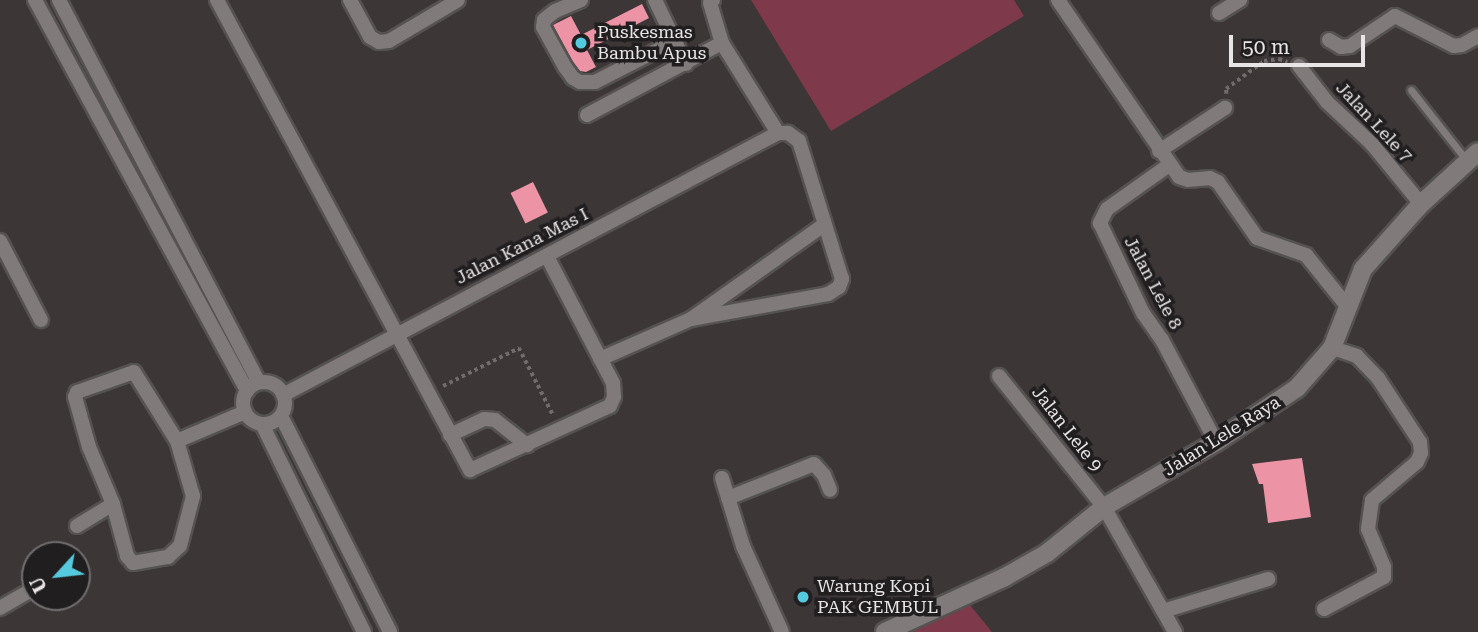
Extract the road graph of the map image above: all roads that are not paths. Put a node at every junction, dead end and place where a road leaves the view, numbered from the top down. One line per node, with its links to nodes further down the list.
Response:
1 (35, 0): 38 (street)
2 (59, 0): 38 (street)
3 (217, 0): 34 (street)
4 (350, 0): 5 (street)
5 (458, 0)
6 (581, 0): 18 (street)
7 (655, 0): 14 (street)
8 (713, 0): 15 (street)
9 (1058, 0): 24 (street)
10 (1240, 0): 11 (street)
11 (1219, 13)
12 (1478, 36): 13 (street)
13 (1329, 40)
14 (673, 42): 16 (street); 18 (street)
15 (722, 43): 16 (street); 23 (street)
16 (686, 64): 20 (street)
17 (1299, 66): 27 (street, Jalan Lele 7)
18 (603, 78): 20 (street)
19 (1411, 90): 25 (lane)
20 (616, 100): 22 (street)
21 (1225, 108): 24 (street)
22 (587, 115)
23 (778, 133): 28 (street); 30 (street, Jalan Kana Mas I)
24 (1159, 151): 26 (street)
25 (1473, 157): 27 (street, Jalan Lele Raya)
26 (1169, 165): 31 (street); 45 (street, Jalan Lele 8)
27 (1421, 204): 31 (street, Jalan Lele Raya)
28 (824, 225): 32 (street); 32 (street)
29 (0, 241): 33 (street)
30 (547, 256): 34 (street, Jalan Kana Mas I); 36 (street)
31 (1346, 305): 35 (street, Jalan Lele Raya)
32 (691, 319): 36 (street)
33 (41, 320)
34 (397, 332): 39 (street, Jalan Kana Mas I); 43 (street)
35 (1332, 348): 45 (street, Jalan Lele Raya); 56 (street)
36 (600, 359): 46 (street)
37 (999, 376): 51 (street, Jalan Lele 9)
38 (253, 386): 39 (street); 40 (street)
39 (283, 395): 41 (street)
40 (244, 412): 42 (street); 44 (street)
41 (281, 416): 42 (street); 59 (street)
42 (262, 424): 58 (street)
43 (450, 435): 46 (street); 46 (street)
44 (177, 441): 50 (street); 50 (street)
45 (1216, 442): 51 (street, Jalan Lele Raya)
46 (527, 444)
47 (722, 478): 49 (street)
48 (830, 490): 49 (street)
49 (728, 498): 60 (street)
50 (113, 504): 52 (street)
51 (1104, 507): 57 (street, Jalan Lele 9); 61 (street, Jalan Lele Raya)
52 (77, 526)
53 (1268, 579): 57 (street)
54 (21, 596): 55 (street)
55 (0, 608)
56 (1324, 609)
57 (1163, 611): 62 (street, Jalan Lele 9)
58 (364, 632)
59 (390, 632)
60 (782, 632)
61 (885, 632)
62 (1175, 632)

